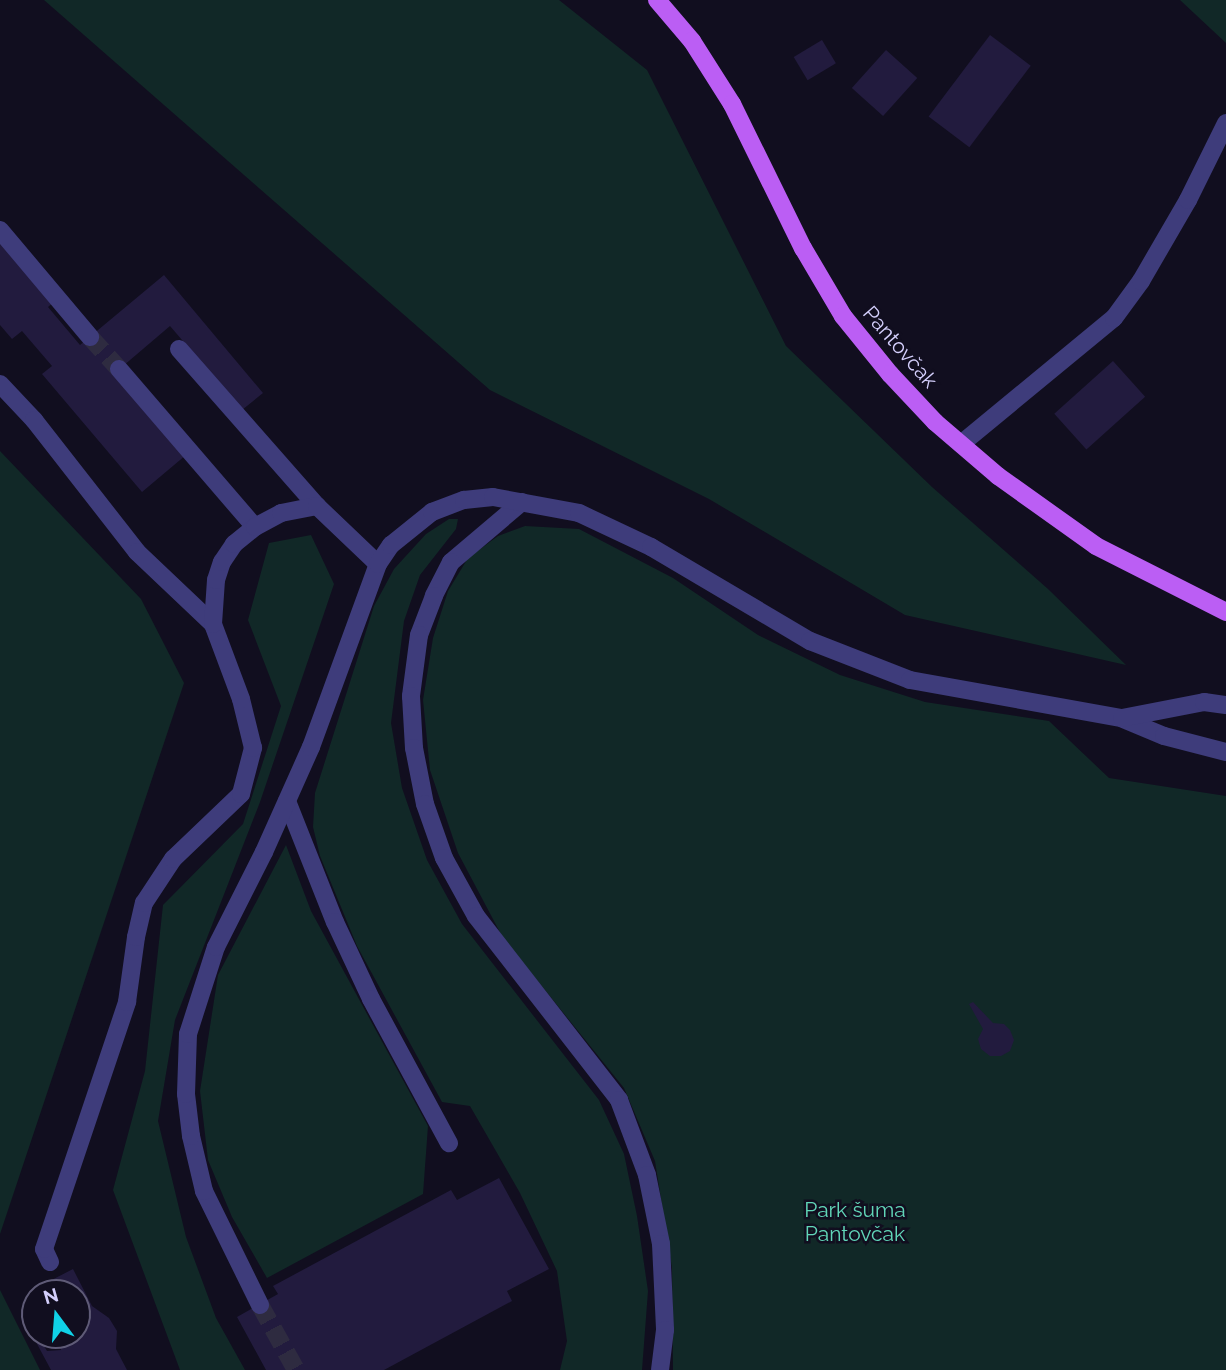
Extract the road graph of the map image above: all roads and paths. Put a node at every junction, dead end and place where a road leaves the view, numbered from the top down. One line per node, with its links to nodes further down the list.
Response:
1 (657, 0): 8 (main road, Pantovčak)
2 (1226, 123): 8 (lane)
3 (0, 230): 4 (lane)
4 (90, 337)
5 (179, 349): 10 (lane)
6 (119, 369): 11 (lane)
7 (0, 384): 14 (lane)
8 (961, 443): 13 (main road, Pantovčak)
9 (522, 502): 12 (lane); 16 (lane); 22 (lane)
10 (317, 506): 11 (lane); 12 (lane)
11 (254, 527): 14 (lane)
12 (379, 564): 18 (lane)
13 (1226, 612)
14 (213, 624): 20 (lane)
15 (1226, 705): 16 (lane)
16 (1122, 718): 17 (lane)
17 (1226, 752)
18 (287, 801): 19 (lane); 21 (lane)
19 (449, 1143)
20 (50, 1262)
21 (260, 1305)
22 (660, 1370)

